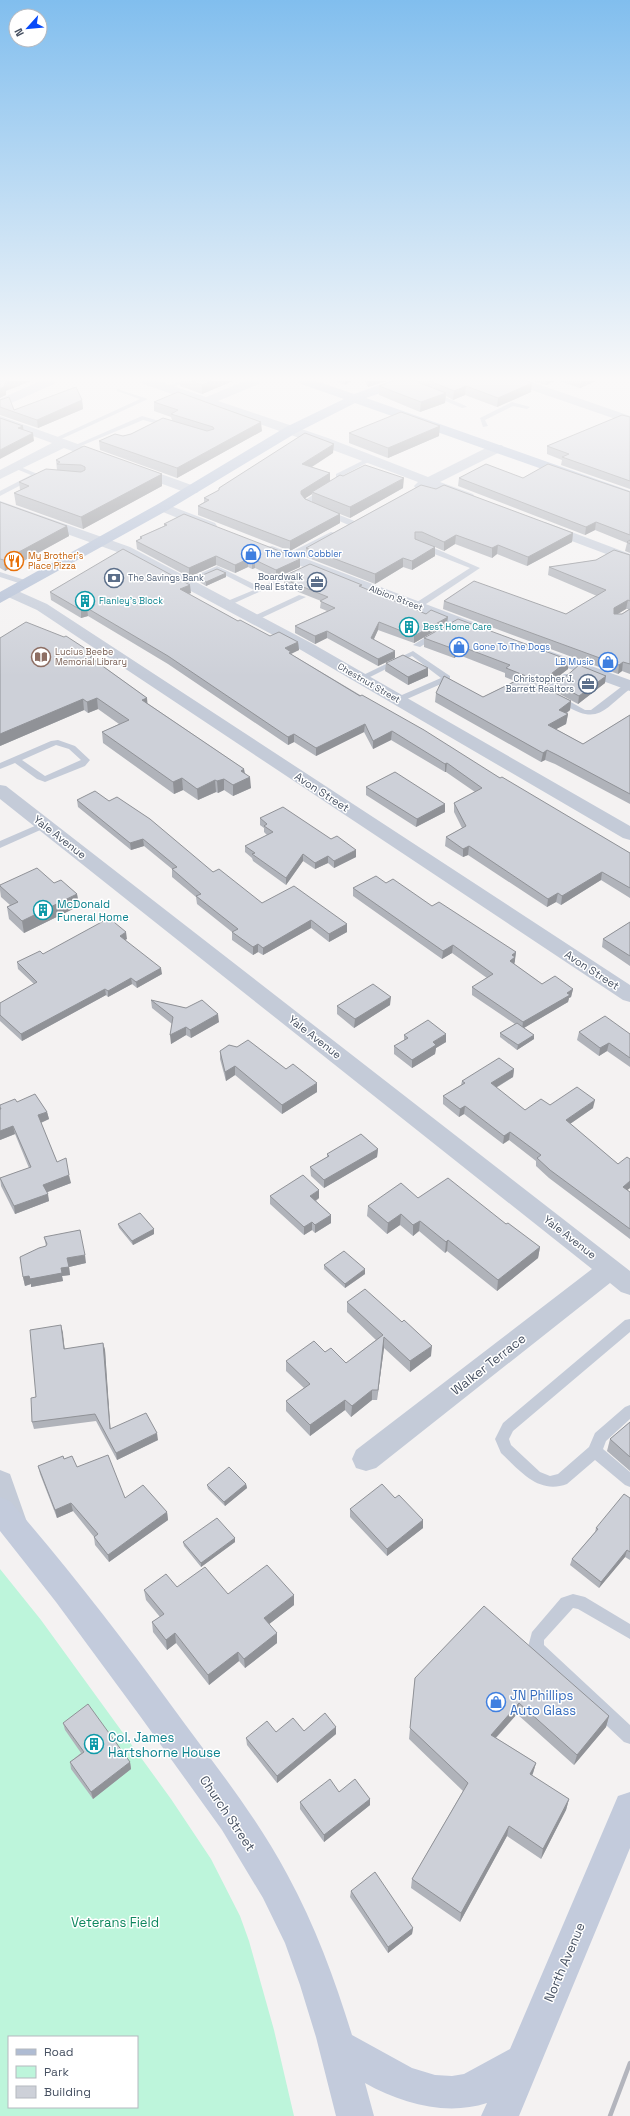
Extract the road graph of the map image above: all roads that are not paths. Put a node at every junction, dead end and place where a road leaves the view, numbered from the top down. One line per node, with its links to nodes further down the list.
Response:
1 (32, 480): 11 (lane)
2 (163, 480): 9 (street)
3 (209, 480): 9 (main road)
4 (340, 480): 18 (lane)
5 (423, 480): 8 (street)
6 (434, 480): 8 (street)
7 (585, 480): 12 (main road)
8 (429, 482): 10 (street); 13 (street)
9 (192, 490): 15 (main road)
10 (408, 493)
11 (0, 494)
12 (630, 496)
13 (479, 501)
14 (0, 505): 20 (street, Chestnut Street)
15 (163, 507): 19 (street); 20 (main road)
16 (367, 516): 18 (street)
17 (529, 520): 24 (street)
18 (354, 524): 23 (street)
19 (220, 530)
20 (102, 542): 27 (street, Chestnut Street); 28 (main road)
21 (256, 544): 23 (street, Albion Street)
22 (418, 545): 33 (lane)
23 (292, 557): 25 (street, Albion Street)
24 (630, 559)
25 (314, 566): 29 (lane); 33 (street, Albion Street)
26 (0, 574): 28 (lane)
27 (185, 582): 29 (lane); 32 (street, Chestnut Street)
28 (28, 584): 30 (main road)
29 (260, 590): 32 (lane)
30 (3, 596): 49 (street, Avon Street)
31 (302, 597): 34 (lane)
32 (228, 604): 34 (street, Chestnut Street)
33 (417, 606): 35 (street, Albion Street)
34 (254, 618): 40 (street, Chestnut Street)
35 (450, 628): 36 (street, Albion Street); 37 (lane)
36 (497, 636)
37 (417, 645)
38 (526, 647): 39 (street)
39 (579, 667): 41 (street); 41 (lane)
40 (361, 678): 42 (street, Chestnut Street); 42 (lane)
41 (629, 686)
42 (398, 700): 47 (street, Chestnut Street)
43 (16, 759): 43 (lane); 44 (lane)
44 (0, 766)
45 (0, 790): 46 (street, Yale Avenue)
46 (44, 825): 48 (lane); 50 (street, Yale Avenue)
47 (630, 834)
48 (0, 845)
49 (630, 995)
50 (610, 1269): 51 (street, Yale Avenue); 55 (street, Walker Terrace)
51 (630, 1285)
52 (630, 1324): 54 (lane)
53 (630, 1411): 54 (lane)
54 (595, 1452): 56 (lane)
55 (366, 1459)
56 (630, 1481)
57 (0, 1483): 58 (street)
58 (7, 1518): 62 (main road, Church Street)
59 (630, 1632): 60 (lane)
60 (630, 1736)
61 (630, 1808): 63 (main road, North Avenue)
62 (338, 2047): 63 (main road); 64 (main road, Church Street)
63 (522, 2062): 65 (main road, North Avenue)
64 (355, 2116)
65 (500, 2116)

